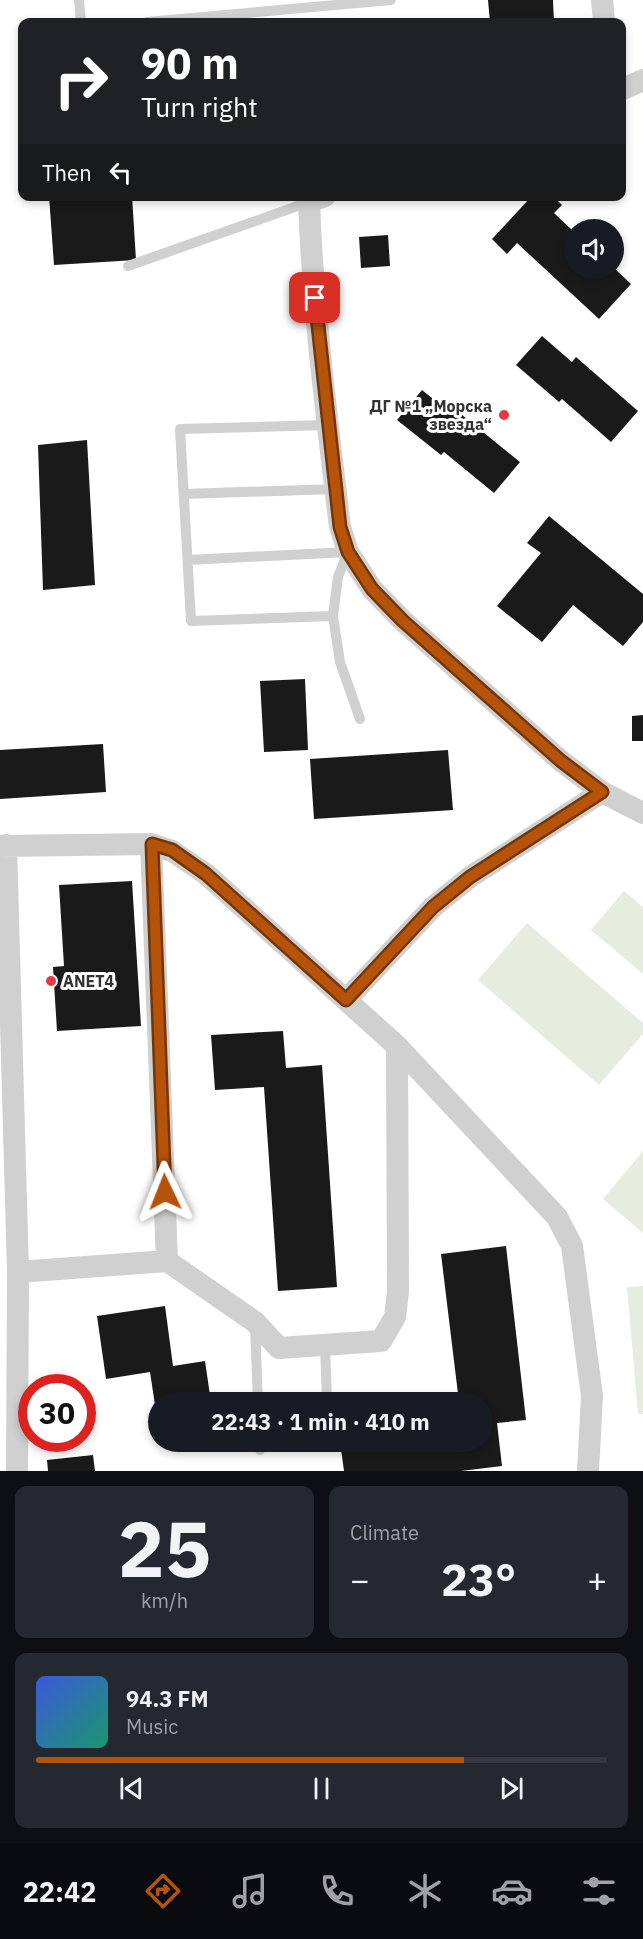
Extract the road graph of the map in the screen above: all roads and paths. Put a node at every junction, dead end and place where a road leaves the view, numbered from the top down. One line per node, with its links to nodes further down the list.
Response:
1 (79, 0): 4 (lane)
2 (391, 0): 5 (lane)
3 (602, 0): 6 (street)
4 (81, 18)
5 (191, 18)
6 (604, 18)
7 (643, 81): 8 (street)
8 (626, 88)
9 (311, 201): 11 (lane)
10 (317, 201): 12 (street)
11 (128, 266)
12 (327, 425): 13 (street); 14 (lane)
13 (335, 489): 14 (lane); 15 (street)
14 (184, 494): 16 (lane)
15 (348, 552): 16 (lane); 17 (lane); 19 (street)
16 (188, 560): 17 (lane)
17 (333, 616): 18 (lane)
18 (360, 719)
19 (602, 792): 20 (street); 23 (street)
20 (643, 813)
21 (152, 844): 22 (street); 23 (street); 25 (street)
22 (3, 846): 26 (street)
23 (346, 1000): 24 (street)
24 (397, 1046): 28 (street); 32 (street)
25 (167, 1261): 26 (street); 27 (street)
26 (18, 1272): 31 (street)
27 (255, 1322): 28 (street); 29 (lane)
28 (325, 1345): 30 (lane)
29 (258, 1392)
30 (327, 1392)
31 (17, 1471)
32 (588, 1471)

